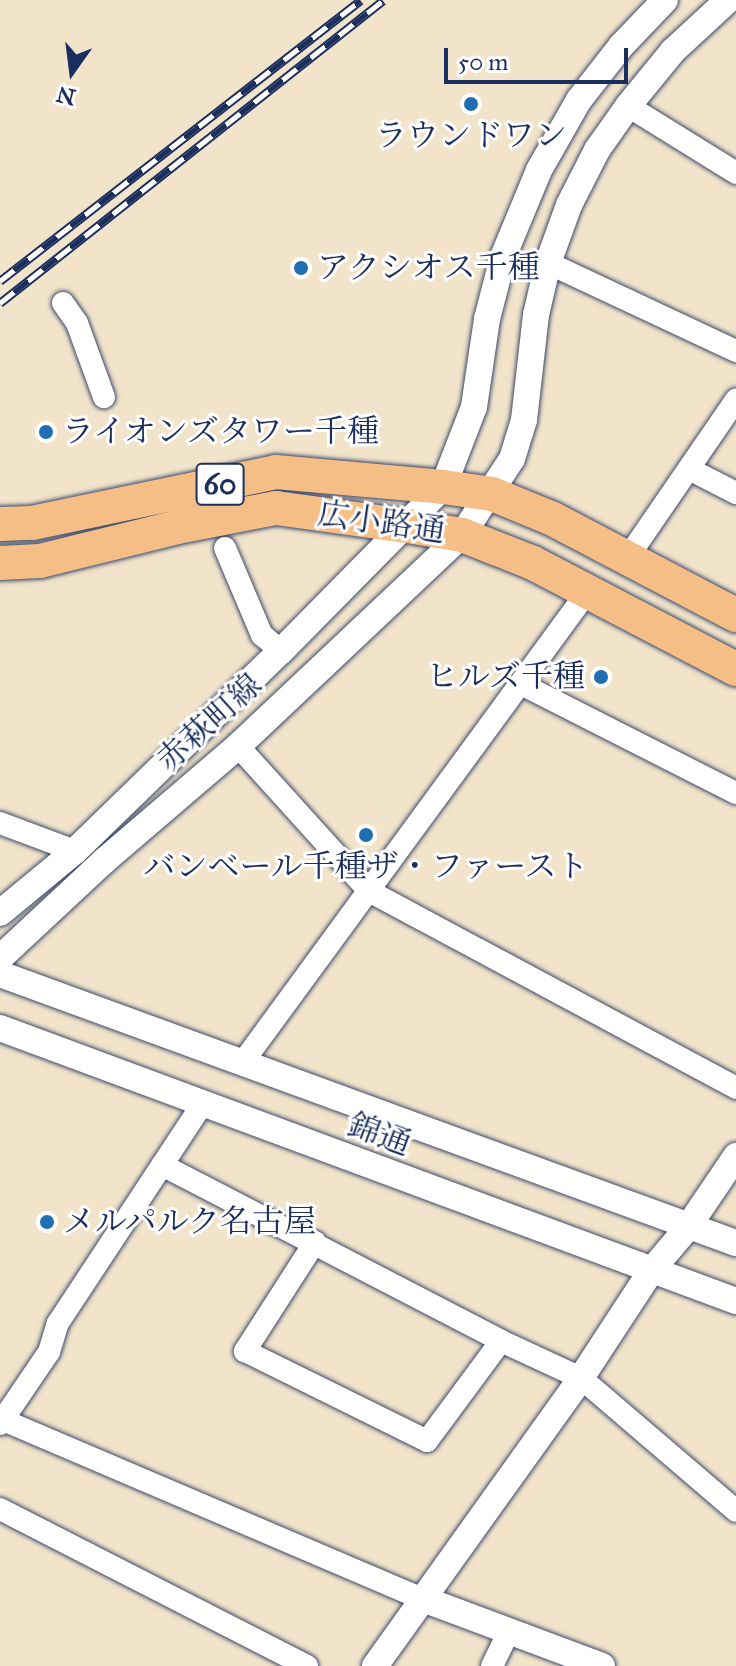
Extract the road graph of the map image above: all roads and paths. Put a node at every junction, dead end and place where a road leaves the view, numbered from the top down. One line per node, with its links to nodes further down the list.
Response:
1 (665, 0): 11 (street)
2 (728, 0): 3 (street, 赤萩町線)
3 (628, 106): 4 (street); 5 (street, 赤萩町線)
4 (736, 173)
5 (548, 263): 7 (street); 13 (street, 赤萩町線)
6 (63, 303): 8 (street)
7 (736, 351)
8 (104, 397)
9 (736, 400): 10 (street)
10 (689, 469): 12 (street); 18 (street)
11 (443, 487): 13 (main road, 広小路通 / 60); 14 (main road, 広小路通 / 60); 15 (street, 赤萩町線)
12 (736, 493)
13 (492, 494): 16 (street, 赤萩町線); 18 (main road, 広小路通 / 60)
14 (0, 524)
15 (408, 526): 16 (main road, 広小路通 / 60); 19 (main road, 広小路通 / 60); 22 (street, 赤萩町線)
16 (462, 535): 20 (main road, 広小路通 / 60); 25 (street, 赤萩町線)
17 (225, 548): 22 (street)
18 (628, 557): 21 (main road, 広小路通 / 60)
19 (0, 563)
20 (588, 591): 23 (main road, 広小路通 / 60); 24 (street)
21 (736, 615)
22 (281, 651): 28 (street, 赤萩町線)
23 (736, 669)
24 (521, 684): 26 (street); 29 (street)
25 (238, 746): 29 (street); 31 (street, 赤萩町線)
26 (736, 793)
27 (0, 823): 28 (street)
28 (75, 851): 30 (street, 赤萩町線)
29 (369, 891): 34 (street); 35 (street)
30 (0, 913)
31 (0, 958)
32 (0, 974): 34 (street, 錦通)
33 (0, 1028): 36 (street, 錦通)
34 (243, 1062): 39 (street, 錦通)
35 (736, 1088)
36 (201, 1106): 38 (street); 42 (street, 錦通)
37 (736, 1156): 39 (street)
38 (162, 1165): 40 (street); 46 (street)
39 (688, 1227): 41 (street, 錦通); 42 (street)
40 (315, 1242): 44 (street); 44 (street)
41 (736, 1243)
42 (651, 1271): 43 (street, 錦通); 45 (street)
43 (736, 1301)
44 (501, 1341): 45 (street)
45 (581, 1378): 48 (street); 49 (street)
46 (2, 1422): 49 (street)
47 (0, 1509): 51 (street)
48 (736, 1511)
49 (423, 1599): 50 (street); 52 (street)
50 (509, 1631): 53 (street); 54 (street)
51 (307, 1666)
52 (375, 1666)
53 (492, 1666)
54 (602, 1666)

